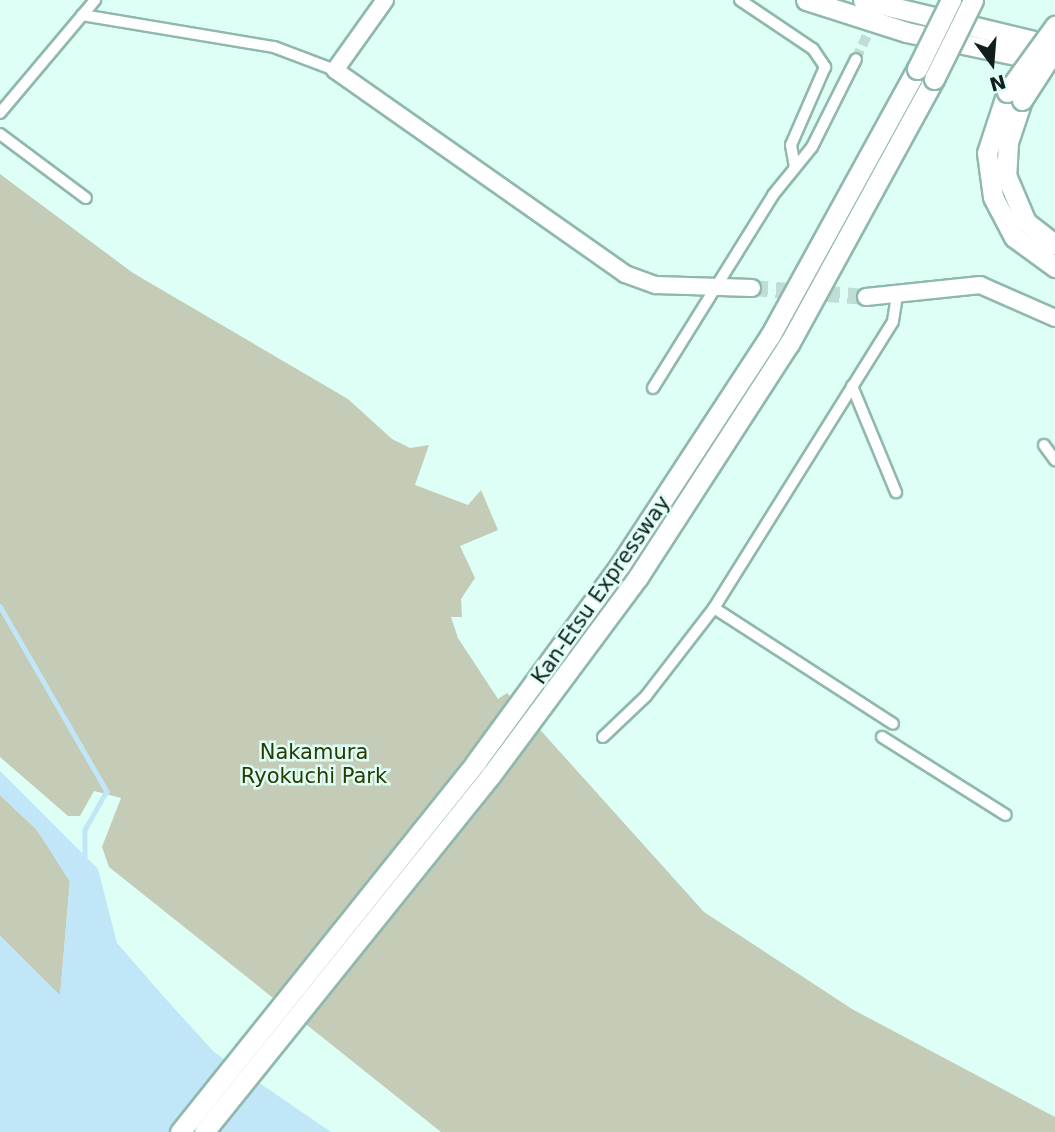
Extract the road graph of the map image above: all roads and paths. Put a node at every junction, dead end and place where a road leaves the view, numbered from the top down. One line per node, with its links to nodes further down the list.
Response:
1 (94, 0): 9 (street)
2 (385, 0): 16 (street)
3 (740, 0): 21 (street)
4 (806, 0): 10 (highway)
5 (863, 0): 12 (highway)
6 (942, 0): 15 (highway)
7 (951, 0): 15 (highway, Kan-Etsu Expressway, bridge)
8 (973, 0): 41 (highway, Kan-Etsu Expressway, bridge)
9 (82, 15): 16 (street); 19 (street)
10 (850, 16): 14 (highway); 17 (highway)
11 (1055, 26): 18 (highway, bridge)
12 (1055, 48): 18 (highway, bridge)
13 (856, 59): 21 (street)
14 (1055, 63)
15 (914, 68): 40 (highway, Kan-Etsu Expressway)
16 (335, 70): 25 (street)
17 (1055, 75)
18 (1014, 96): 23 (highway); 24 (highway)
19 (0, 113)
20 (0, 134): 22 (street)
21 (795, 168): 25 (street)
22 (86, 198)
23 (1055, 245)
24 (1055, 267)
25 (718, 284): 26 (street); 31 (street)
26 (752, 288)
27 (897, 296): 28 (street); 29 (street); 30 (street)
28 (866, 297)
29 (1055, 317)
30 (852, 386): 34 (street); 35 (street)
31 (653, 388)
32 (1044, 445): 33 (street)
33 (1055, 460)
34 (896, 492)
35 (714, 608): 36 (street); 37 (street)
36 (893, 724)
37 (603, 737)
38 (882, 737): 39 (street)
39 (1006, 815)
40 (180, 1132)
41 (204, 1132)

